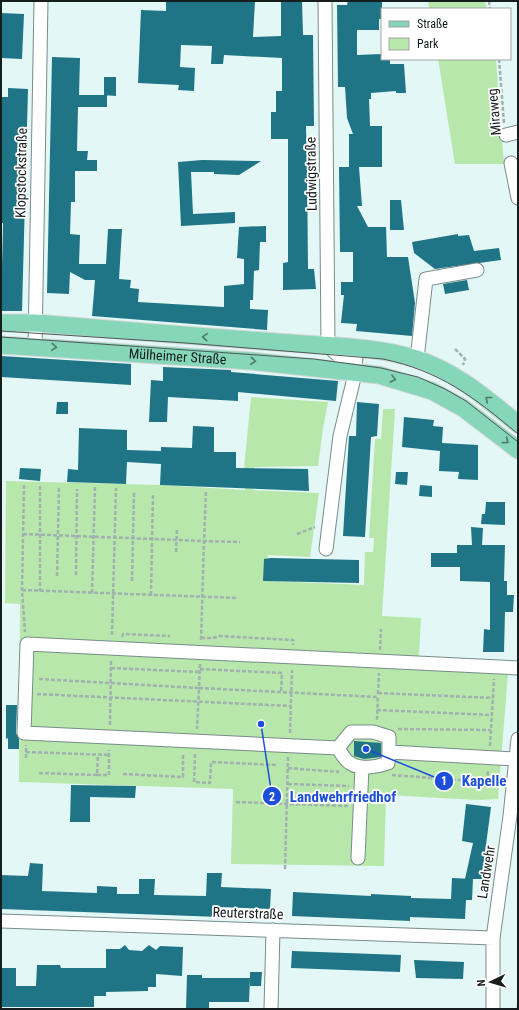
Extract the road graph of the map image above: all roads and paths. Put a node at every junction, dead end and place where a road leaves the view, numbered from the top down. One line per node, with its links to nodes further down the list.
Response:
1 (41, 1): 9 (street, Klopstockstraße)
2 (325, 1): 12 (street, Ludwigstraße)
3 (499, 60): 4 (path, Miraweg)
4 (512, 133)
5 (510, 163): 6 (street)
6 (518, 198)
7 (477, 270): 14 (street)
8 (1, 323): 9 (main road, Mülheimer Straße)
9 (35, 323): 11 (street, Klopstockstraße); 12 (main road, Mülheimer Straße, one-way to 9)
10 (1, 345): 11 (main road, Mülheimer Straße)
11 (35, 346): 15 (main road, Mülheimer Straße, one-way to 15)
12 (328, 346): 13 (main road, Mülheimer Straße); 15 (street)
13 (357, 349): 14 (main road, Mülheimer Straße); 15 (street)
14 (417, 359): 16 (main road, Mülheimer Straße, one-way to 14)
15 (355, 371): 17 (main road, Mülheimer Straße, one-way to 17); 26 (street)
16 (518, 424)
17 (518, 450)
18 (24, 485): 28 (path)
19 (40, 486): 29 (path)
20 (59, 486): 31 (path)
21 (95, 487): 33 (path)
22 (77, 489): 32 (path)
23 (206, 492): 37 (path)
24 (134, 493): 34 (path)
25 (153, 493): 35 (path)
26 (330, 522): 30 (path); 39 (street)
27 (177, 528): 36 (path)
28 (23, 534): 29 (path); 44 (path)
29 (40, 534): 31 (path); 45 (path)
30 (297, 534)
31 (58, 535): 32 (path); 42 (path)
32 (77, 536): 33 (path); 41 (path)
33 (94, 536): 34 (path); 46 (path)
34 (134, 538): 35 (path); 43 (path)
35 (152, 539): 36 (path); 47 (path)
36 (176, 540): 37 (path); 40 (path)
37 (204, 541): 38 (path); 48 (path)
38 (240, 542)
39 (326, 549)
40 (176, 552)
41 (76, 575)
42 (58, 576)
43 (132, 581)
44 (22, 590): 45 (path); 52 (path)
45 (40, 591): 46 (path)
46 (92, 593): 47 (path)
47 (151, 594): 48 (path)
48 (203, 596): 49 (path); 50 (path)
49 (238, 598)
50 (201, 638): 51 (path); 53 (path)
51 (293, 640)
52 (27, 644): 53 (street); 58 (street)
53 (201, 653): 54 (street); 57 (path)
54 (495, 666): 56 (street); 63 (path)
55 (111, 668): 57 (path)
56 (518, 668)
57 (200, 671): 59 (path); 61 (path)
58 (25, 679): 59 (path); 60 (street)
59 (199, 688): 61 (path)
60 (25, 693): 64 (path); 69 (street)
61 (281, 693): 65 (path)
62 (378, 693): 63 (path)
63 (493, 698): 66 (path)
64 (291, 706)
65 (377, 710): 66 (path); 68 (path)
66 (492, 715): 67 (path)
67 (491, 730): 68 (path); 76 (path)
68 (386, 734): 71 (street); 73 (street)
69 (183, 740): 71 (street); 80 (path)
70 (518, 740): 77 (street, Landwehr)
71 (338, 748): 78 (street)
72 (26, 752): 74 (path)
73 (389, 752): 76 (street); 78 (street)
74 (98, 754): 75 (path); 79 (path)
75 (109, 755)
76 (489, 757): 77 (street); 81 (path)
77 (516, 759): 89 (street, Landwehr)
78 (362, 767): 83 (street)
79 (39, 772)
80 (123, 774)
81 (388, 775)
82 (288, 784): 83 (path)
83 (362, 786): 85 (street)
84 (236, 802): 85 (path)
85 (360, 806): 86 (street)
86 (358, 858)
87 (1, 921): 88 (street, Reuterstraße)
88 (273, 930): 89 (street, Reuterstraße); 91 (street)
89 (493, 938): 92 (street, Landwehr)
90 (518, 1004): 93 (path)
91 (271, 1009)
92 (493, 1009)
93 (518, 1009)

